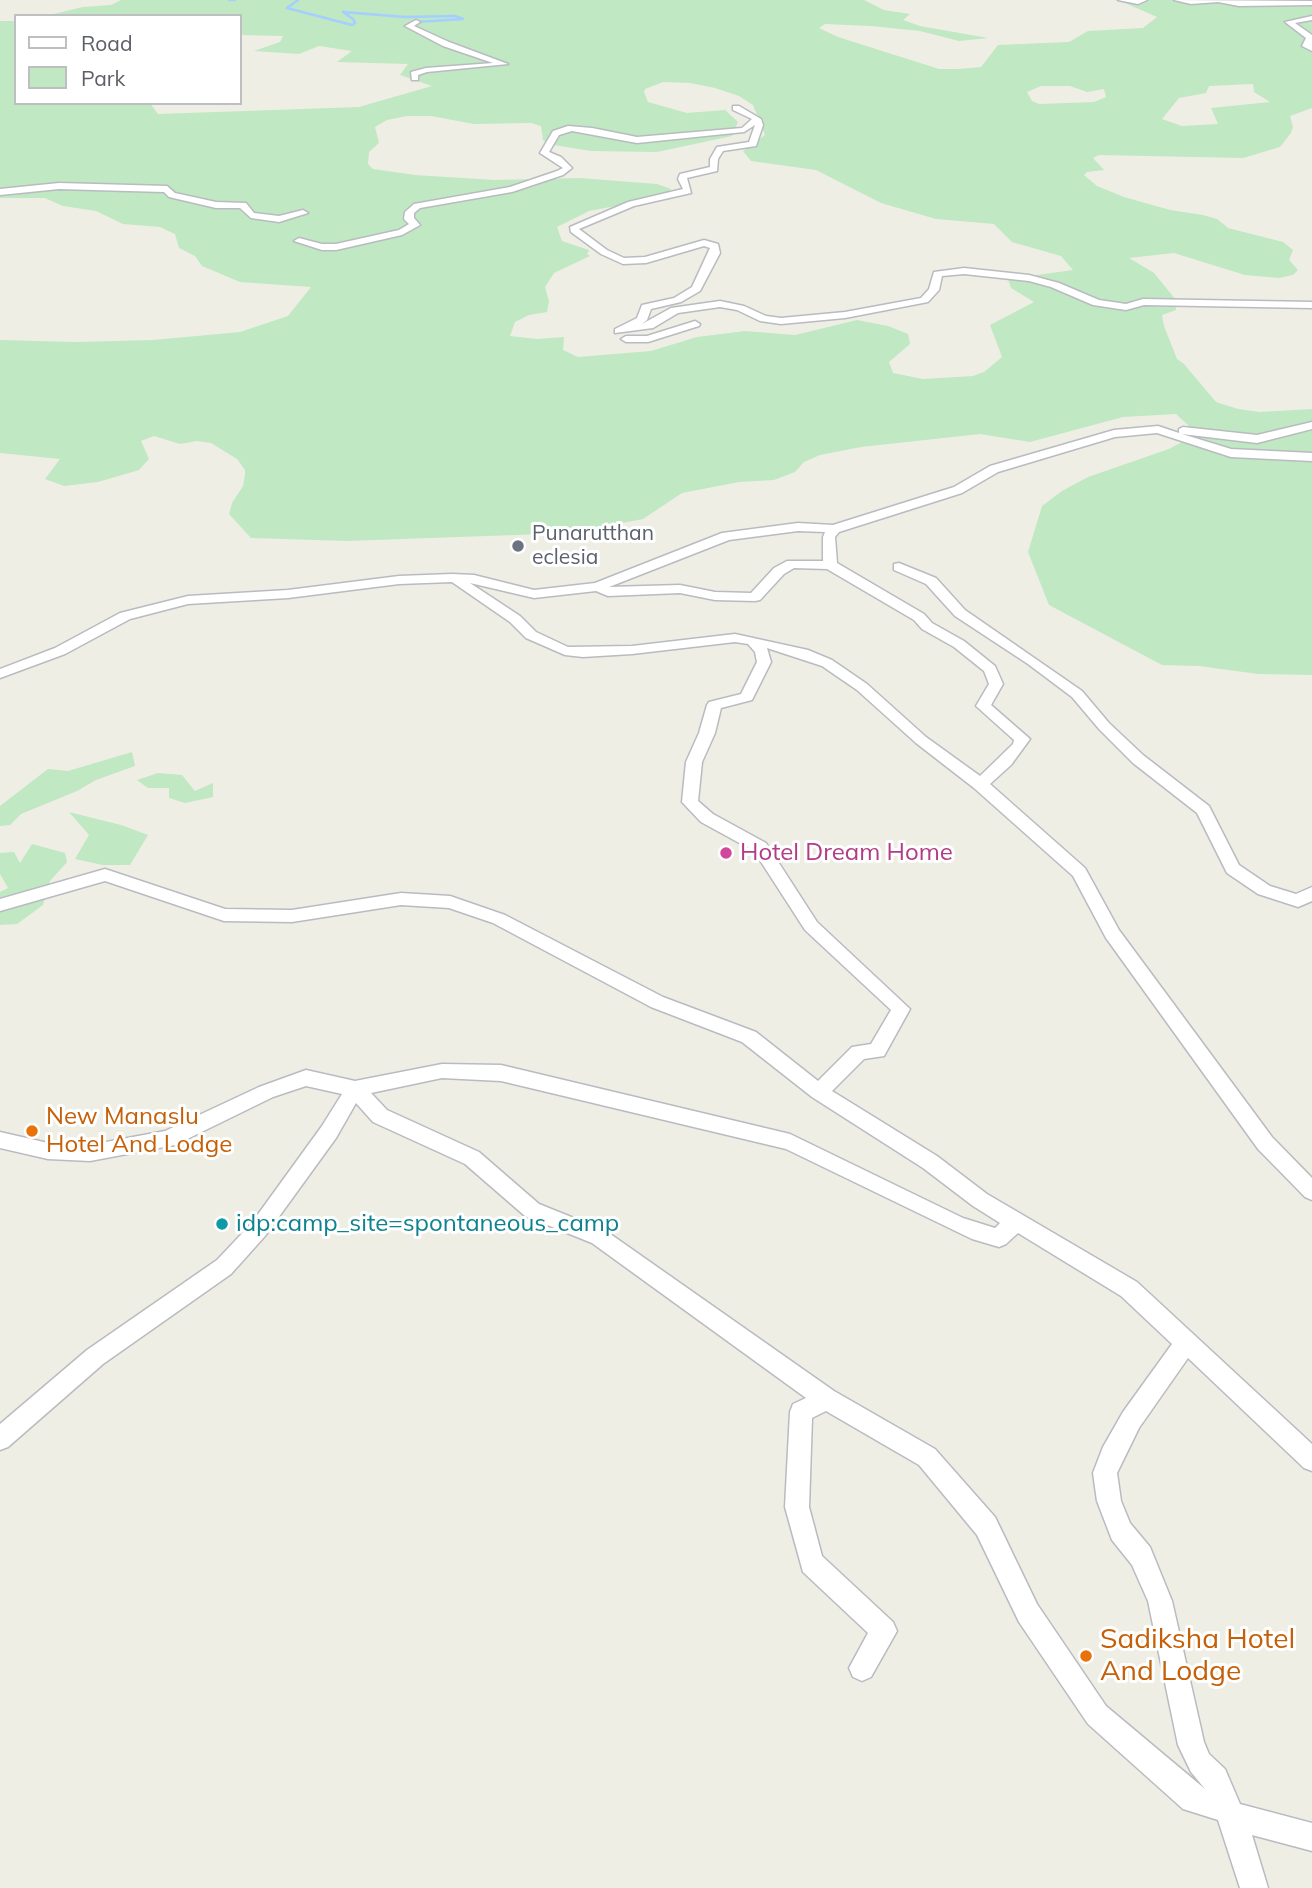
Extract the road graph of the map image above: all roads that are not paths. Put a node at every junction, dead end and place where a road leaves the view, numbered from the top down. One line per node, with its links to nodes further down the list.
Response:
1 (1121, 0): 2 (street)
2 (1144, 0)
3 (1177, 0): 4 (street)
4 (1312, 3)
5 (1312, 18): 7 (street)
6 (416, 22): 8 (street)
7 (1312, 49)
8 (415, 78)
9 (736, 108): 10 (street)
10 (757, 119): 13 (street); 16 (street)
11 (0, 192): 12 (street)
12 (303, 213)
13 (299, 241)
14 (1312, 305): 16 (street)
15 (695, 324): 16 (street)
16 (619, 331)
17 (1312, 425): 18 (street)
18 (1158, 429): 19 (street); 20 (street)
19 (1312, 457)
20 (834, 529): 21 (street); 24 (street)
21 (830, 565): 24 (street); 29 (street)
22 (899, 567): 30 (street)
23 (452, 578): 24 (street); 25 (street); 27 (street)
24 (597, 587)
25 (188, 600): 26 (street); 28 (street)
26 (120, 605)
27 (752, 640): 29 (street); 33 (street)
28 (0, 674)
29 (980, 783): 35 (street)
30 (1312, 893)
31 (0, 905): 33 (street)
32 (355, 1088): 34 (street); 36 (street); 38 (street); 39 (street)
33 (819, 1091): 36 (street)
34 (0, 1140)
35 (1312, 1191)
36 (1015, 1222): 37 (street)
37 (1185, 1344): 40 (street); 42 (street)
38 (826, 1399): 41 (street); 42 (street)
39 (0, 1439)
40 (1312, 1460)
41 (862, 1668)
42 (1229, 1812): 43 (street); 44 (street)
43 (1312, 1838)
44 (1254, 1888)

